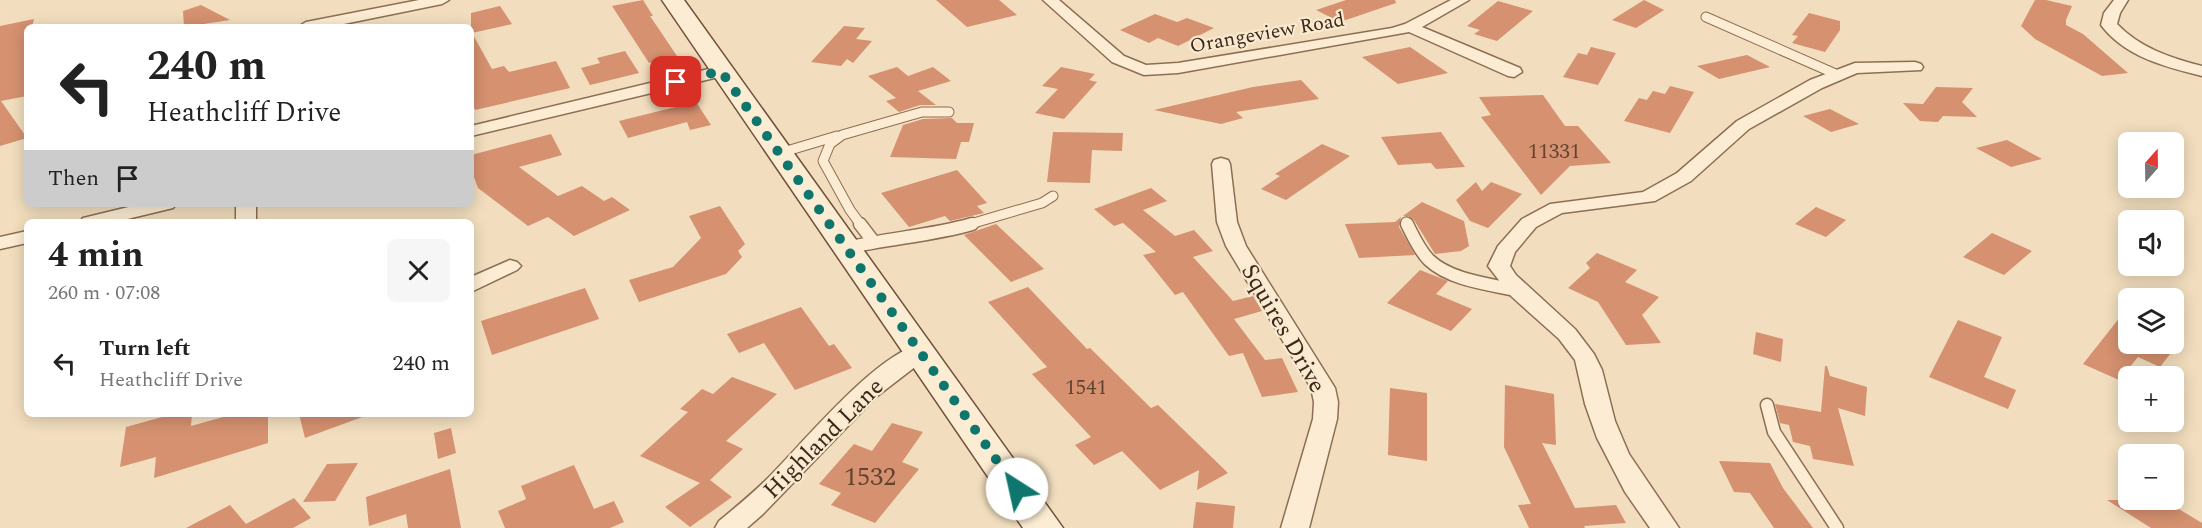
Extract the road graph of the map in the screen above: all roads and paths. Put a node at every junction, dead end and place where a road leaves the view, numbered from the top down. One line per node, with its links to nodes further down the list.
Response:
1 (442, 0): 6 (street)
2 (673, 0): 11 (street)
3 (1050, 0): 9 (street, Orangeview Road)
4 (1462, 0): 9 (street, Orangeview Road)
5 (2121, 0): 12 (street)
6 (389, 5): 8 (street)
7 (1706, 17): 14 (lane)
8 (317, 24)
9 (1410, 27): 13 (street)
10 (1915, 67): 14 (street)
11 (721, 71): 16 (street); 18 (street)
12 (2201, 71)
13 (1514, 72)
14 (1838, 75): 29 (street)
15 (949, 112): 17 (lane)
16 (474, 130)
17 (842, 135): 18 (lane); 26 (lane)
18 (779, 153): 26 (street)
19 (1221, 164): 34 (street, Squires Drive)
20 (1053, 196): 26 (lane)
21 (153, 207): 22 (street)
22 (103, 219)
23 (1406, 222): 29 (lane)
24 (24, 238): 25 (street)
25 (0, 243)
26 (860, 245): 30 (street)
27 (510, 266): 28 (street)
28 (474, 284)
29 (1516, 290): 35 (street)
30 (920, 352): 32 (street, Highland Lane); 33 (street)
31 (1767, 405): 36 (lane)
32 (729, 528)
33 (1044, 528)
34 (1295, 528)
35 (1665, 528)
36 (1837, 528)

